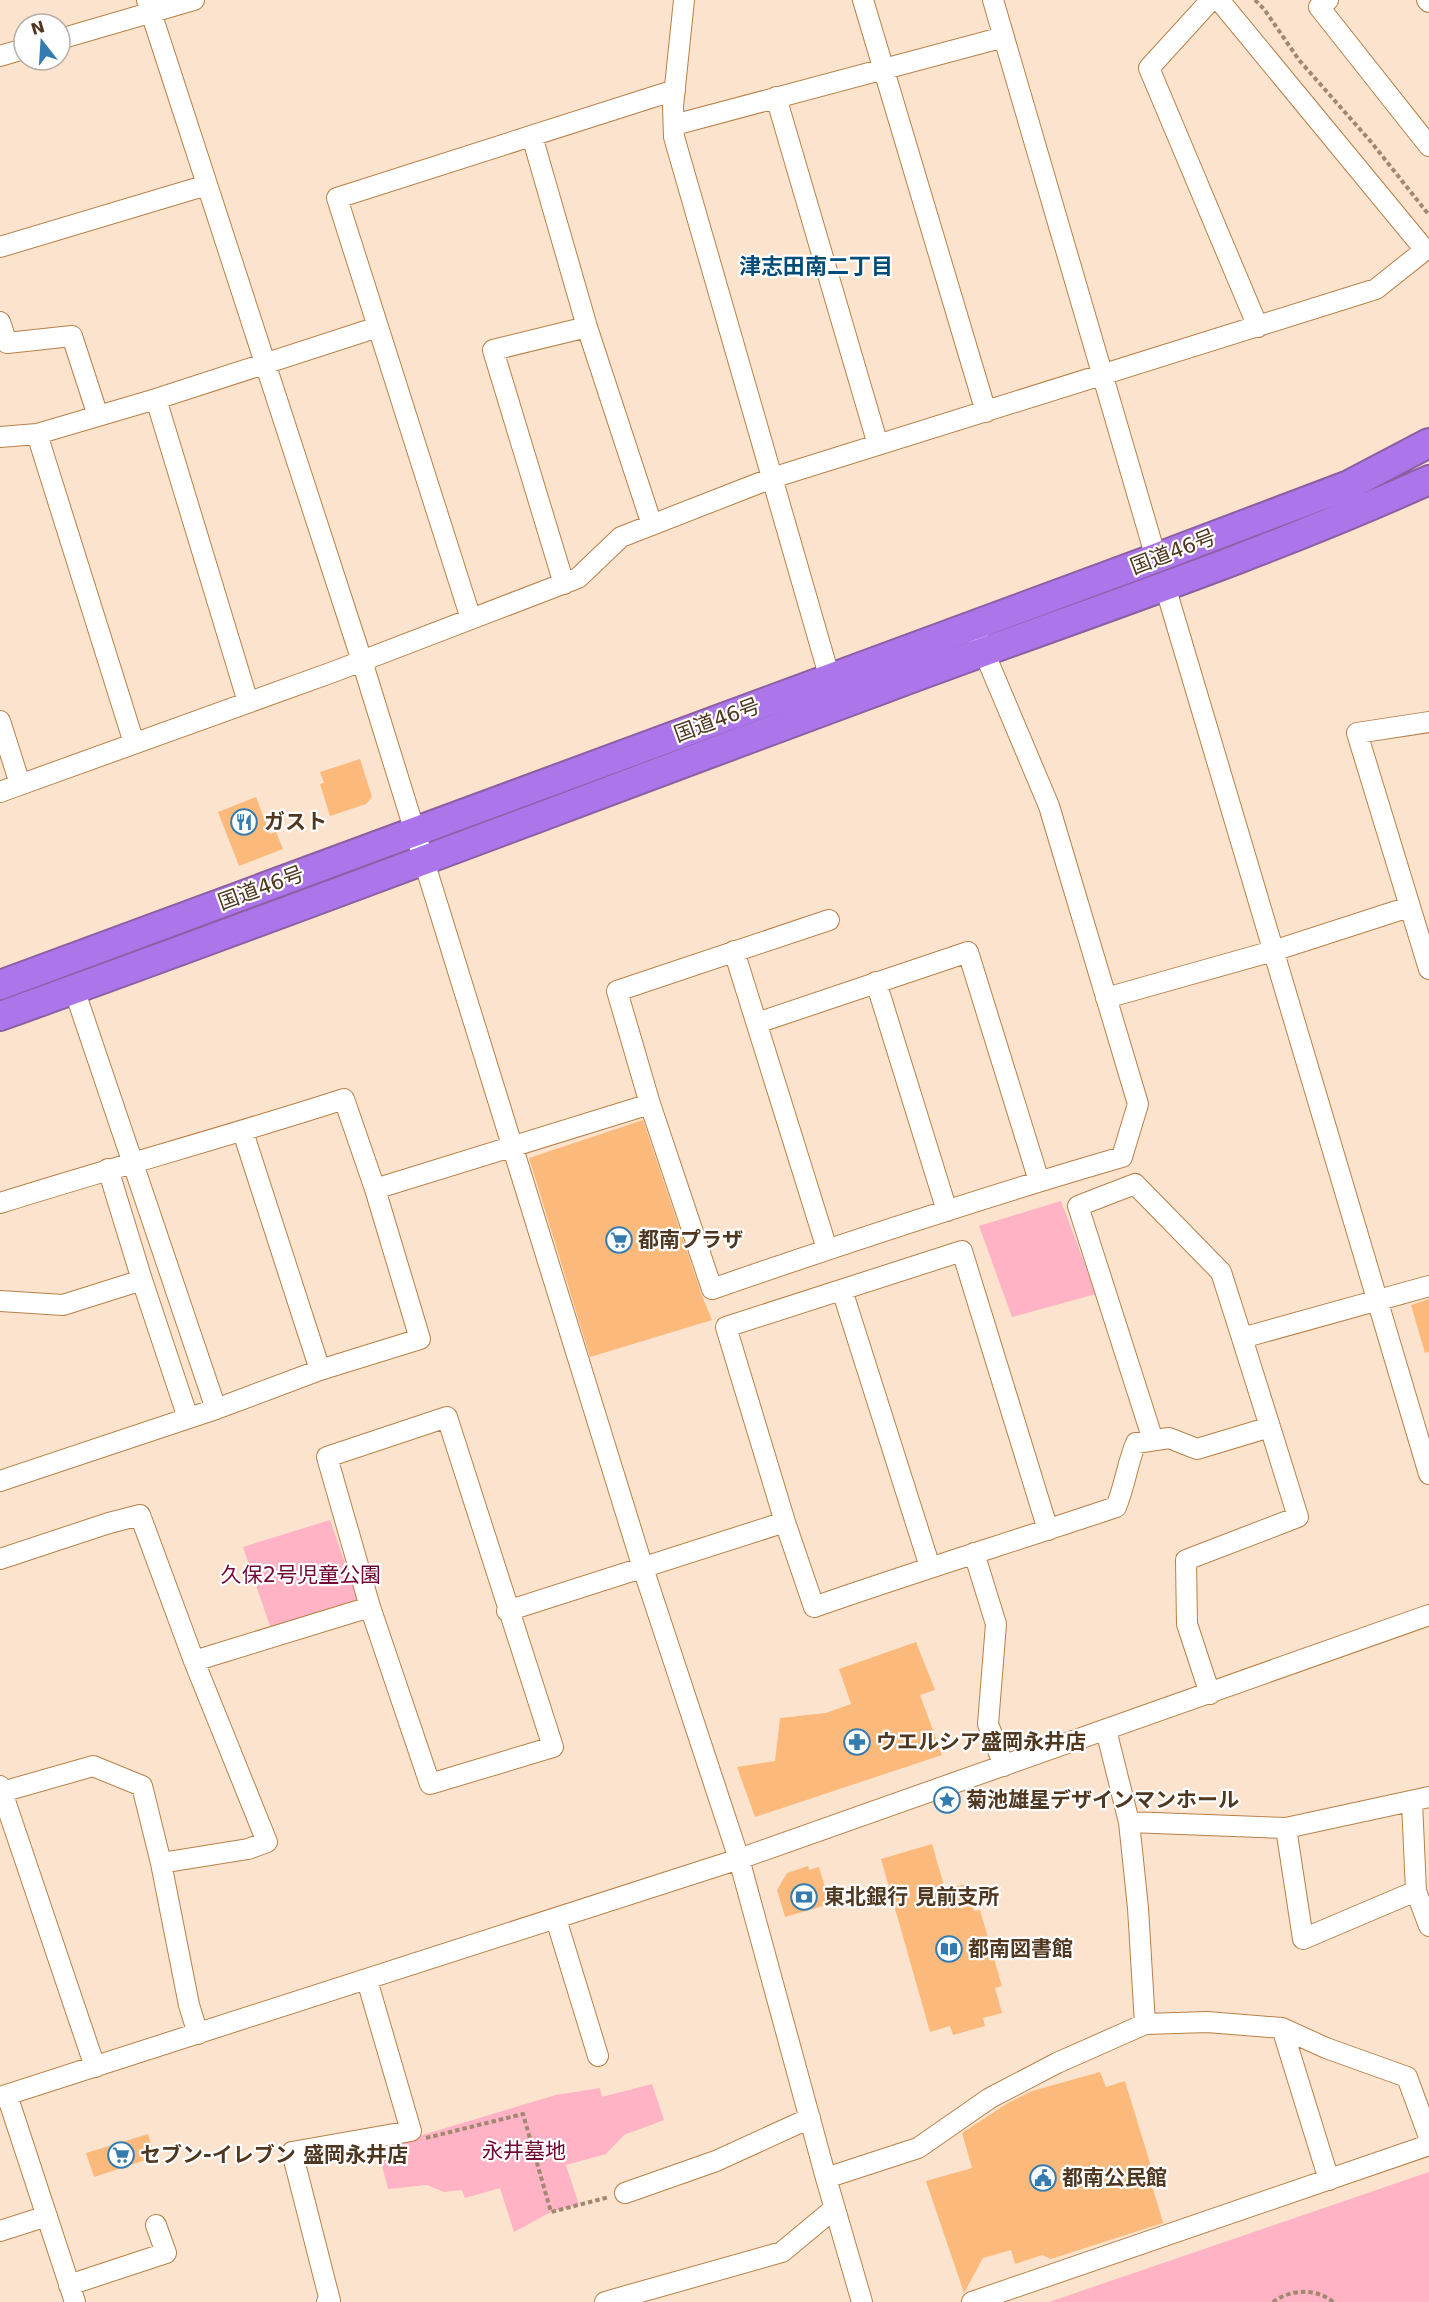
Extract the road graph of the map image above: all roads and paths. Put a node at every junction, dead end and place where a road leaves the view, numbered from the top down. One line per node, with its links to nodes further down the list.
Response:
1 (194, 0): 9 (street)
2 (863, 0): 12 (street)
3 (993, 0): 11 (street)
4 (1211, 0): 24 (street)
5 (1219, 0): 24 (street)
6 (1255, 0): 19 (path)
7 (1328, 0): 17 (street)
8 (687, 1): 13 (street)
9 (149, 7): 10 (street); 18 (street)
10 (72, 35)
11 (1004, 37): 12 (street); 26 (street)
12 (884, 68): 14 (street); 28 (street)
13 (675, 90): 15 (street); 16 (street)
14 (776, 97): 15 (street); 33 (street)
15 (674, 125): 34 (street)
16 (532, 136): 22 (street); 23 (street)
17 (1429, 146)
18 (207, 185): 20 (street); 25 (street)
19 (1429, 214)
20 (0, 247)
21 (0, 322): 29 (street)
22 (378, 327): 25 (street); 40 (street)
23 (587, 327): 36 (street); 38 (street)
24 (1258, 327): 26 (street)
25 (266, 363): 27 (street); 42 (street)
26 (1103, 376): 28 (street); 37 (street)
27 (156, 399): 29 (street); 44 (street)
28 (986, 412): 33 (street)
29 (98, 416): 30 (street)
30 (37, 434): 31 (street); 47 (street)
31 (0, 437)
32 (1429, 442): 37 (highway, 国道46号)
33 (878, 445): 34 (street)
34 (772, 478): 36 (street); 43 (street)
35 (1429, 480): 39 (highway, 国道46号)
36 (652, 525): 38 (street)
37 (1156, 558): 41 (highway, 国道46号)
38 (564, 584): 40 (street)
39 (1165, 586): 41 (highway, 国道46号); 55 (street)
40 (471, 619): 42 (street)
41 (979, 638): 43 (highway, 国道46号); 51 (highway, 国道46号); 60 (street)
42 (362, 661): 44 (street); 50 (street)
43 (830, 679): 50 (highway, 国道46号)
44 (248, 702): 47 (street)
45 (0, 721): 48 (street)
46 (1429, 722): 52 (street)
47 (134, 743): 48 (street)
48 (20, 784): 49 (street)
49 (0, 792)
50 (416, 831): 51 (street); 58 (highway, 国道46号)
51 (425, 859): 59 (highway, 国道46号); 65 (street)
52 (1410, 907): 55 (street); 56 (street)
53 (829, 920): 54 (street)
54 (734, 951): 62 (street); 63 (street)
55 (1273, 951): 60 (street); 77 (street)
56 (1429, 969)
57 (876, 982): 62 (street); 68 (street); 71 (street)
58 (0, 985)
59 (74, 989): 61 (highway, 国道46号); 66 (street)
60 (1106, 998): 68 (street)
61 (0, 1016)
62 (757, 1023): 72 (street)
63 (650, 1104): 65 (street); 72 (street)
64 (243, 1132): 66 (street); 69 (street); 79 (street)
65 (514, 1148): 69 (street); 91 (street)
66 (132, 1162): 67 (street); 80 (street)
67 (108, 1169): 70 (street); 73 (street)
68 (1039, 1181): 71 (street)
69 (375, 1189): 79 (street)
70 (0, 1203)
71 (947, 1211): 72 (street)
72 (827, 1249)
73 (142, 1280): 76 (street); 81 (street)
74 (1429, 1286): 77 (street)
75 (842, 1290): 86 (street); 87 (street); 90 (street)
76 (0, 1301)
77 (1378, 1302): 78 (street); 84 (street)
78 (1242, 1338): 82 (street); 83 (street)
79 (320, 1370): 80 (street)
80 (216, 1409): 81 (street)
81 (188, 1418): 85 (street)
82 (1270, 1426): 83 (street); 96 (street)
83 (1153, 1440): 87 (street)
84 (1429, 1474)
85 (0, 1481)
86 (785, 1522): 90 (street); 91 (street)
87 (1048, 1530): 88 (street)
88 (974, 1553): 90 (street); 98 (street)
89 (0, 1558): 95 (street)
90 (930, 1567)
91 (643, 1568): 93 (street); 104 (street)
92 (370, 1607): 93 (street); 93 (street); 95 (street)
93 (507, 1611)
94 (1429, 1616): 96 (street)
95 (194, 1661): 105 (street)
96 (1210, 1694): 97 (street)
97 (1106, 1730): 98 (street); 101 (street)
98 (1004, 1766): 104 (street)
99 (1, 1789): 102 (street); 105 (street)
100 (1420, 1799): 103 (street); 106 (street)
101 (1129, 1822): 103 (street); 110 (street)
102 (6, 1826): 114 (street)
103 (1286, 1828): 106 (street)
104 (739, 1858): 107 (street); 116 (street)
105 (161, 1863): 112 (street)
106 (1416, 1891): 108 (street)
107 (556, 1919): 109 (street); 113 (street)
108 (1429, 1926)
109 (367, 1980): 112 (street); 117 (street)
110 (1145, 2024): 111 (street); 120 (street)
111 (1282, 2028): 118 (street); 121 (street)
112 (198, 2034): 114 (street)
113 (598, 2056)
114 (95, 2067): 115 (street)
115 (3, 2096): 124 (street)
116 (810, 2118): 120 (street); 122 (street)
117 (411, 2131): 122 (path); 129 (street)
118 (1429, 2137)
119 (1429, 2145): 121 (street)
120 (826, 2178): 123 (street)
121 (1329, 2180): 132 (street)
122 (625, 2193)
123 (835, 2208): 128 (street); 131 (street)
124 (47, 2216): 126 (street); 127 (street)
125 (156, 2225): 127 (street)
126 (0, 2231)
127 (72, 2293)
128 (638, 2297): 130 (street)
129 (327, 2302)
130 (605, 2302)
131 (862, 2302)
132 (972, 2302)
133 (1274, 2302): 134 (path)
134 (1333, 2302)

